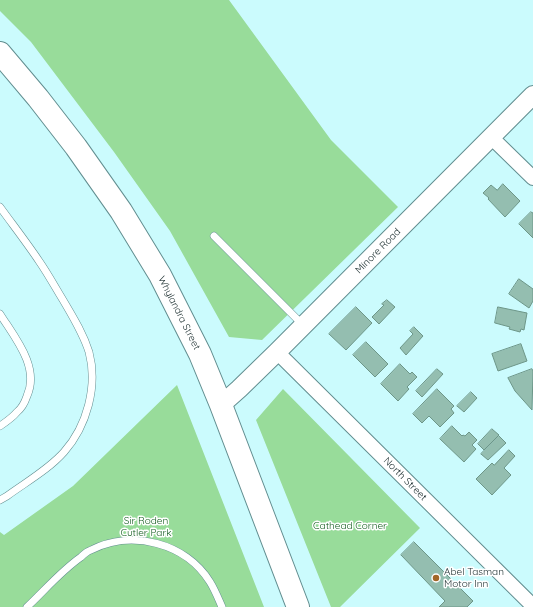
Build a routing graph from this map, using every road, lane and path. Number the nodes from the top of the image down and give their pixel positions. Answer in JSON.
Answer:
{"nodes":[{"id":1,"x":0,"y":53,"type":"edge"},
{"id":2,"x":533,"y":95,"type":"edge"},
{"id":3,"x":491,"y":137,"type":"junction"},
{"id":4,"x":533,"y":178,"type":"edge"},
{"id":5,"x":0,"y":207,"type":"edge"},
{"id":6,"x":214,"y":236,"type":"dead end"},
{"id":7,"x":0,"y":314,"type":"edge"},
{"id":8,"x":303,"y":326,"type":"junction"},
{"id":9,"x":277,"y":352,"type":"junction"},
{"id":10,"x":221,"y":405,"type":"junction"},
{"id":11,"x":0,"y":426,"type":"edge"},
{"id":12,"x":0,"y":500,"type":"edge"},
{"id":13,"x":533,"y":606,"type":"edge"},
{"id":14,"x":27,"y":607,"type":"edge"},
{"id":15,"x":222,"y":607,"type":"edge"},
{"id":16,"x":298,"y":607,"type":"edge"}],
"edges":[{"from":1,"to":10,"type":"highway","name":"Whylandra Street"},
{"from":2,"to":3,"type":"street","name":"Minore Road"},
{"from":3,"to":4,"type":"street"},
{"from":3,"to":8,"type":"street","name":"Minore Road"},
{"from":5,"to":12,"type":"lane"},
{"from":6,"to":8,"type":"lane"},
{"from":7,"to":11,"type":"lane"},
{"from":8,"to":9,"type":"street","name":"Minore Road"},
{"from":9,"to":10,"type":"street","name":"Minore Road"},
{"from":9,"to":13,"type":"street","name":"North Street"},
{"from":10,"to":16,"type":"highway","name":"Whylandra Street"},
{"from":14,"to":15,"type":"lane"}]}
